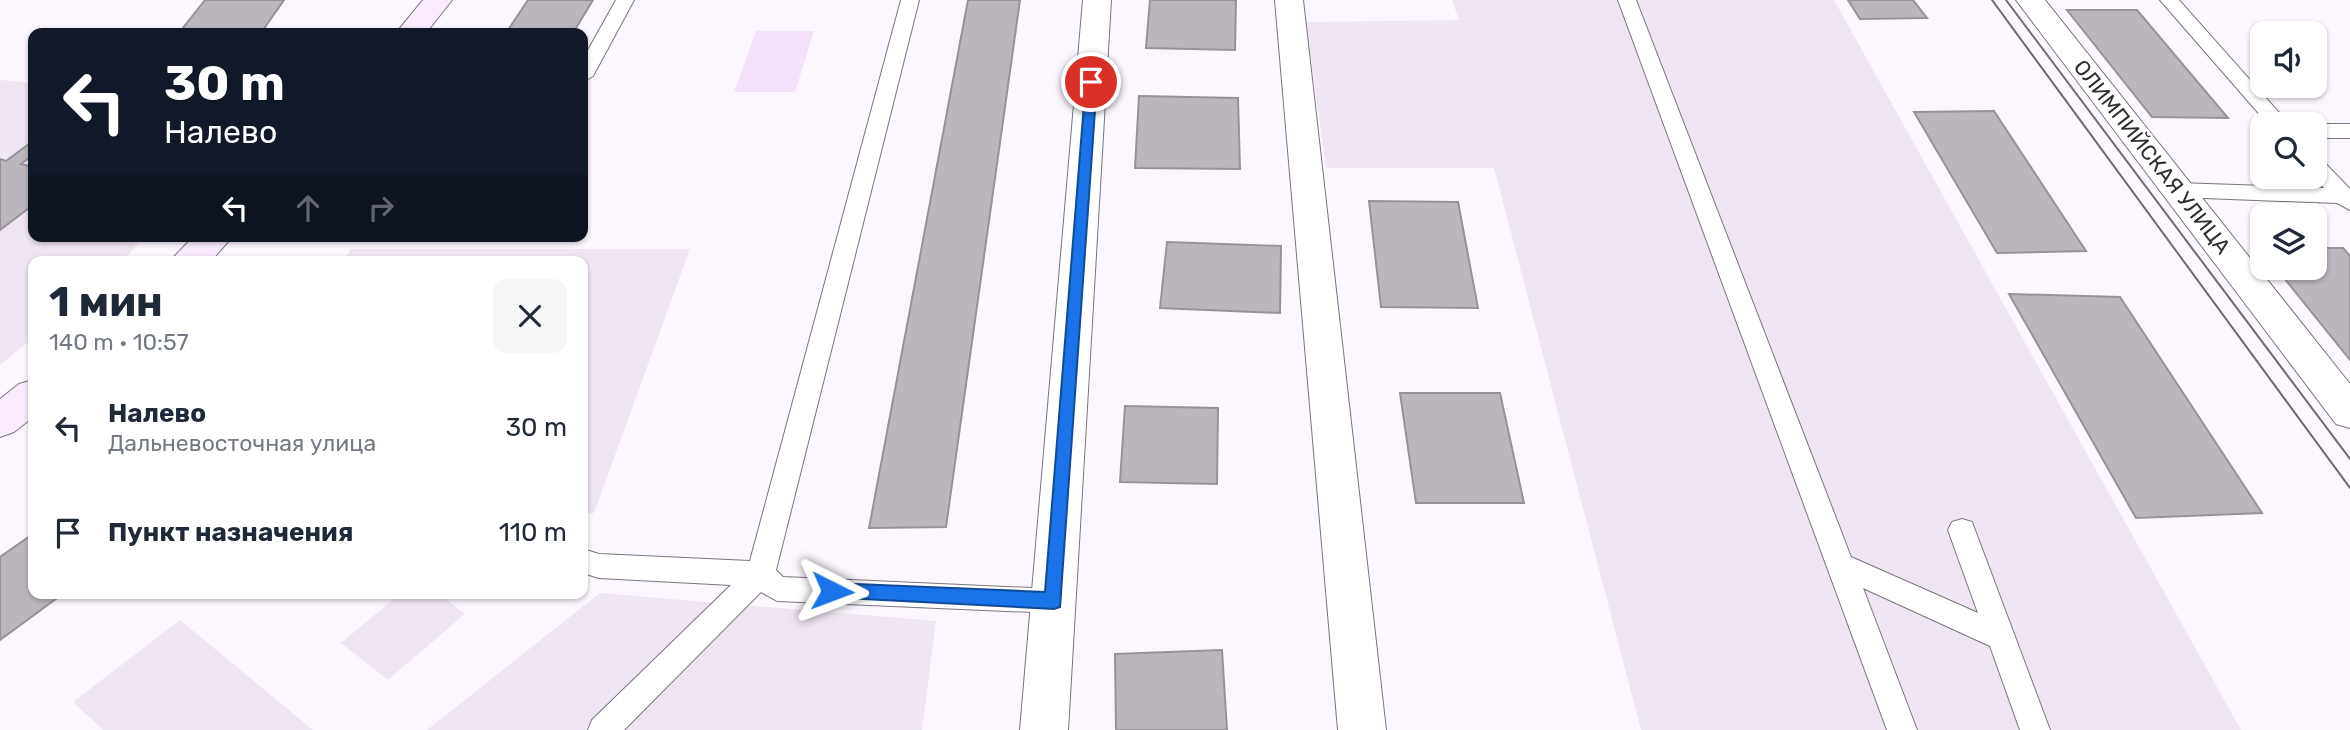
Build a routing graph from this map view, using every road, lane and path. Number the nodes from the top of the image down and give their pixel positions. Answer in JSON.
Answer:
{"nodes":[{"id":1,"x":438,"y":0,"type":"edge"},
{"id":2,"x":625,"y":0,"type":"edge"},
{"id":3,"x":910,"y":0,"type":"edge"},
{"id":4,"x":1097,"y":0,"type":"edge"},
{"id":5,"x":1289,"y":0,"type":"edge"},
{"id":6,"x":1627,"y":0,"type":"edge"},
{"id":7,"x":2030,"y":0,"type":"edge"},
{"id":8,"x":2168,"y":0,"type":"edge"},
{"id":9,"x":415,"y":28,"type":"edge"},
{"id":10,"x":588,"y":67,"type":"edge"},
{"id":11,"x":2268,"y":112,"type":"edge"},
{"id":12,"x":2327,"y":131,"type":"edge"},
{"id":13,"x":2350,"y":131,"type":"edge"},
{"id":14,"x":2327,"y":177,"type":"edge"},
{"id":15,"x":2178,"y":190,"type":"junction"},
{"id":16,"x":2348,"y":198,"type":"edge"},
{"id":17,"x":209,"y":242,"type":"edge"},
{"id":18,"x":194,"y":256,"type":"edge"},
{"id":19,"x":28,"y":399,"type":"edge"},
{"id":20,"x":2350,"y":413,"type":"edge"},
{"id":21,"x":0,"y":421,"type":"edge"},
{"id":22,"x":1962,"y":530,"type":"dead end"},
{"id":23,"x":588,"y":563,"type":"edge"},
{"id":24,"x":1840,"y":565,"type":"junction"},
{"id":25,"x":761,"y":574,"type":"junction"},
{"id":26,"x":1054,"y":601,"type":"junction"},
{"id":27,"x":2001,"y":637,"type":"junction"},
{"id":28,"x":603,"y":730,"type":"edge"},
{"id":29,"x":1044,"y":730,"type":"edge"},
{"id":30,"x":1362,"y":730,"type":"edge"},
{"id":31,"x":1902,"y":730,"type":"edge"},
{"id":32,"x":2035,"y":730,"type":"edge"}],
"edges":[{"from":1,"to":9,"type":"street"},
{"from":2,"to":10,"type":"lane"},
{"from":3,"to":25,"type":"lane"},
{"from":4,"to":26,"type":"street"},
{"from":5,"to":30,"type":"street"},
{"from":6,"to":24,"type":"lane"},
{"from":7,"to":15,"type":"street","name":"ОЛИМПИЙСКАЯ УЛИЦА"},
{"from":8,"to":11,"type":"lane"},
{"from":12,"to":13,"type":"lane"},
{"from":14,"to":16,"type":"lane"},
{"from":15,"to":16,"type":"lane"},
{"from":15,"to":20,"type":"street","name":"ОЛИМПИЙСКАЯ УЛИЦА"},
{"from":17,"to":18,"type":"street"},
{"from":19,"to":21,"type":"street"},
{"from":22,"to":27,"type":"lane"},
{"from":23,"to":25,"type":"lane"},
{"from":24,"to":27,"type":"lane"},
{"from":24,"to":31,"type":"lane"},
{"from":25,"to":26,"type":"lane"},
{"from":25,"to":28,"type":"lane"},
{"from":26,"to":29,"type":"street"},
{"from":27,"to":32,"type":"lane"}]}
